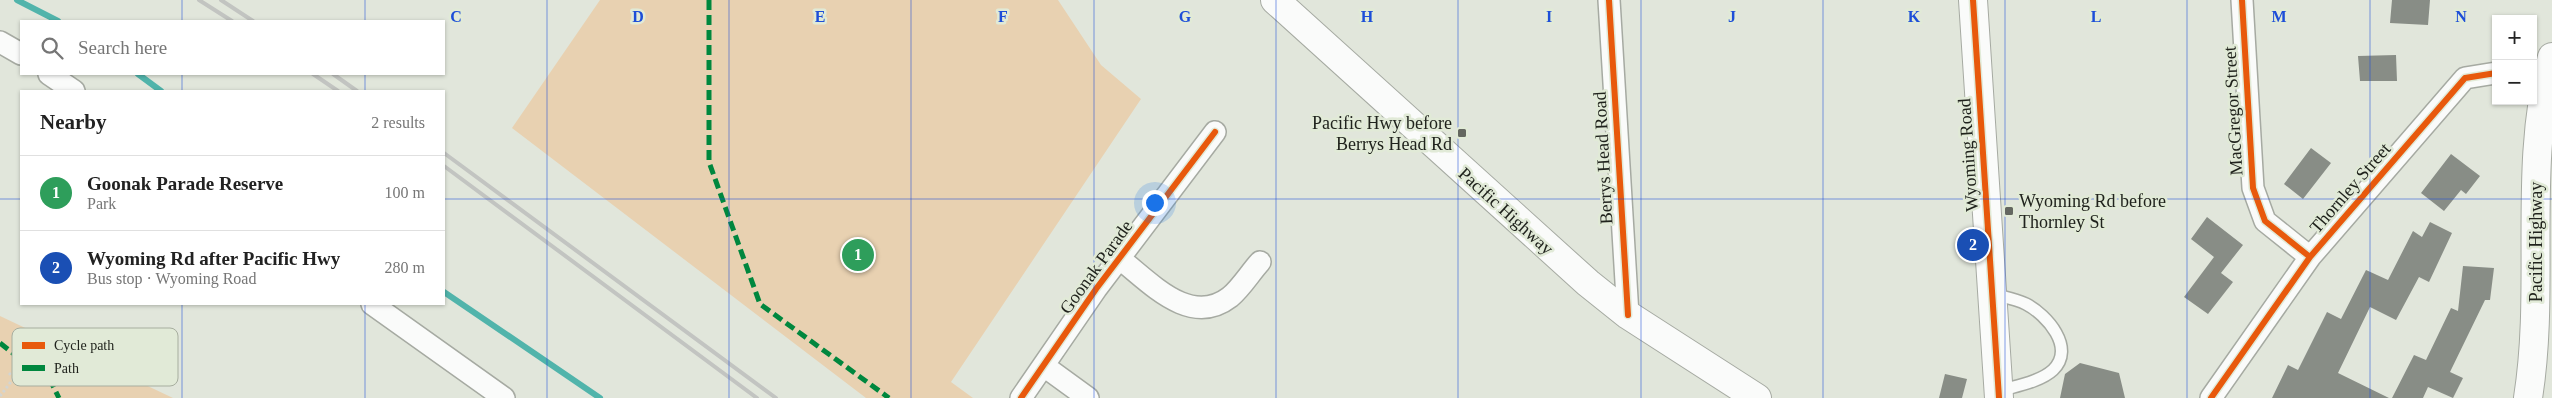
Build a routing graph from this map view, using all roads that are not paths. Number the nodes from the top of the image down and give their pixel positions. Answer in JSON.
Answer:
{"nodes":[{"id":1,"x":1275,"y":0,"type":"edge"},
{"id":2,"x":1609,"y":0,"type":"edge"},
{"id":3,"x":1972,"y":0,"type":"edge"},
{"id":4,"x":2242,"y":0,"type":"edge"},
{"id":5,"x":0,"y":42,"type":"edge"},
{"id":6,"x":20,"y":53,"type":"edge"},
{"id":7,"x":2545,"y":64,"type":"edge"},
{"id":8,"x":2492,"y":74,"type":"edge"},
{"id":9,"x":50,"y":75,"type":"edge"},
{"id":10,"x":73,"y":90,"type":"edge"},
{"id":11,"x":1215,"y":132,"type":"dead end"},
{"id":12,"x":2310,"y":257,"type":"junction"},
{"id":13,"x":1120,"y":259,"type":"junction"},
{"id":14,"x":1260,"y":262,"type":"dead end"},
{"id":15,"x":1993,"y":294,"type":"junction"},
{"id":16,"x":373,"y":305,"type":"edge"},
{"id":17,"x":1628,"y":315,"type":"junction"},
{"id":18,"x":1044,"y":366,"type":"junction"},
{"id":19,"x":1999,"y":394,"type":"edge"},
{"id":20,"x":504,"y":398,"type":"edge"},
{"id":21,"x":1022,"y":398,"type":"edge"},
{"id":22,"x":1088,"y":398,"type":"edge"},
{"id":23,"x":1756,"y":398,"type":"edge"},
{"id":24,"x":2211,"y":398,"type":"edge"},
{"id":25,"x":2528,"y":398,"type":"edge"}],
"edges":[{"from":1,"to":17,"type":"main road","name":"Pacific Highway"},
{"from":2,"to":17,"type":"street","name":"Berrys Head Road"},
{"from":3,"to":15,"type":"main road","name":"Wyoming Road"},
{"from":4,"to":12,"type":"street","name":"MacGregor Street"},
{"from":5,"to":6,"type":"street"},
{"from":7,"to":25,"type":"main road","name":"Pacific Highway"},
{"from":8,"to":12,"type":"street","name":"Thornley Street"},
{"from":9,"to":10,"type":"street"},
{"from":11,"to":13,"type":"street","name":"Goonak Parade"},
{"from":12,"to":24,"type":"street","name":"Thornley Street"},
{"from":13,"to":14,"type":"street","name":"Goonak Parade"},
{"from":13,"to":18,"type":"street","name":"Goonak Parade"},
{"from":15,"to":19,"type":"main road","name":"Wyoming Road"},
{"from":15,"to":19,"type":"lane"},
{"from":16,"to":20,"type":"street"},
{"from":17,"to":23,"type":"main road","name":"Pacific Highway"},
{"from":18,"to":21,"type":"street","name":"Goonak Parade"},
{"from":18,"to":22,"type":"street"}]}
